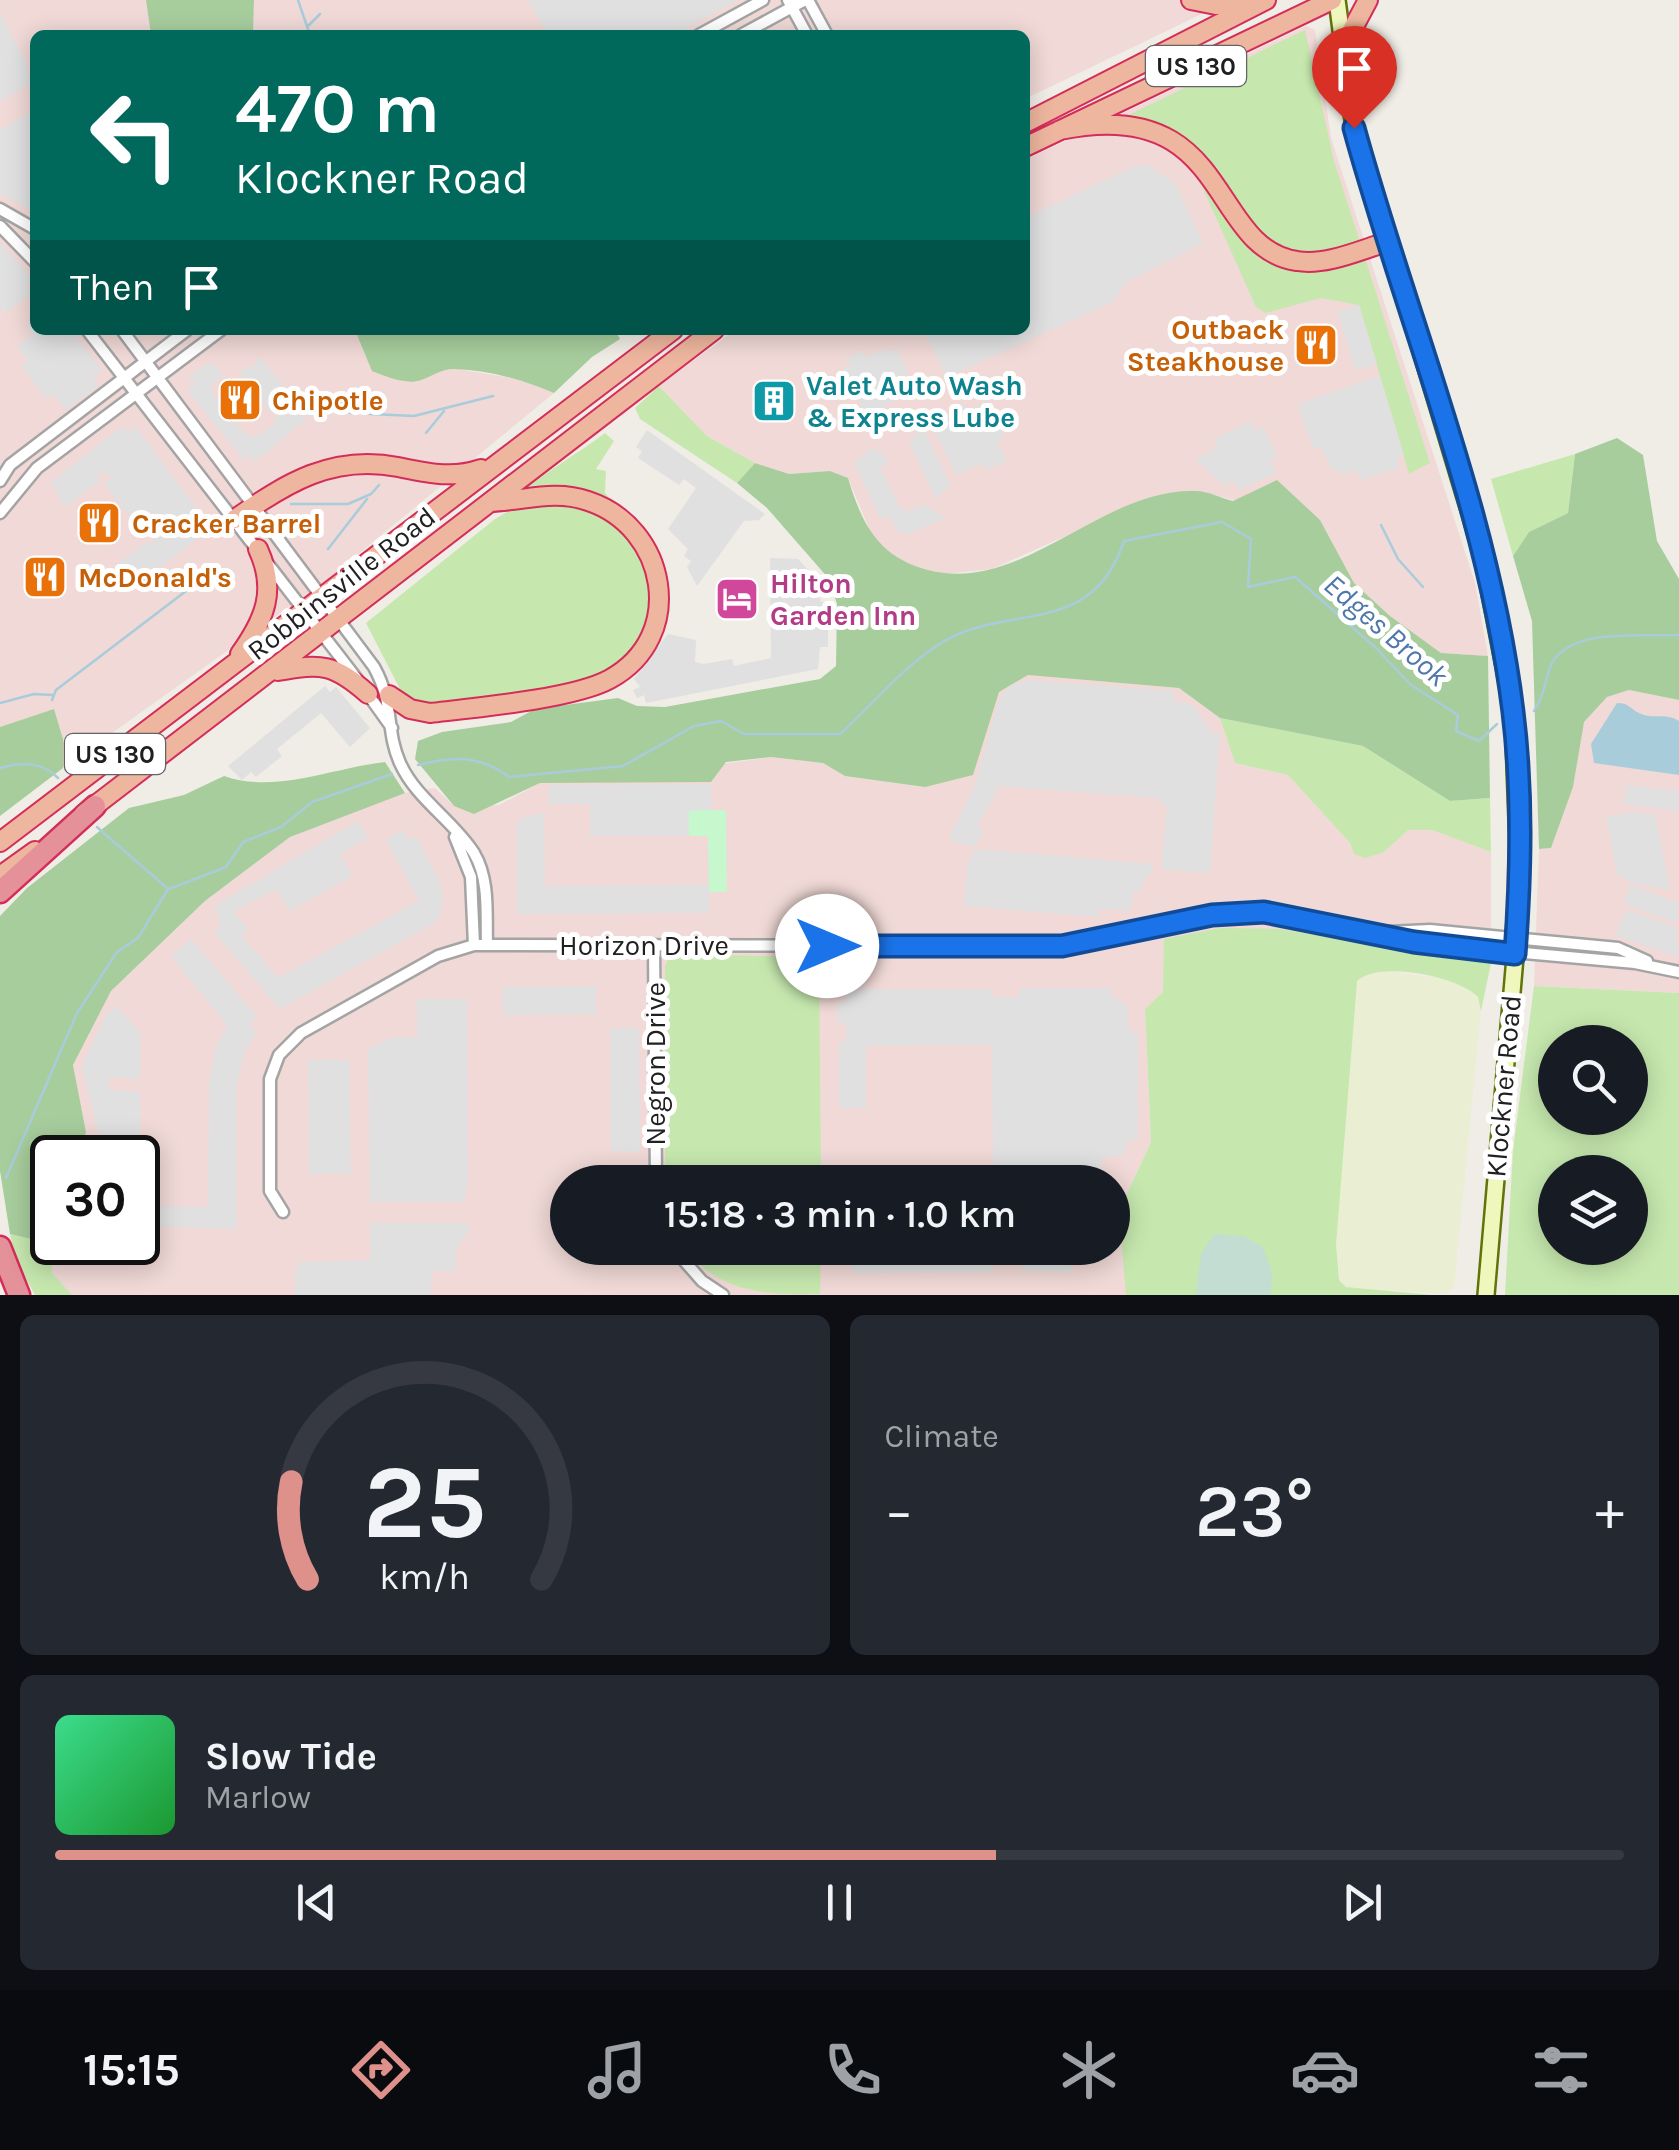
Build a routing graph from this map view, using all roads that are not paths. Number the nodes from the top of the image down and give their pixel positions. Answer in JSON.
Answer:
{"nodes":[{"id":1,"x":763,"y":0,"type":"edge"},
{"id":2,"x":807,"y":0,"type":"edge"},
{"id":3,"x":1191,"y":0,"type":"edge"},
{"id":4,"x":1249,"y":0,"type":"edge"},
{"id":5,"x":1266,"y":0,"type":"edge"},
{"id":6,"x":1334,"y":0,"type":"edge"},
{"id":7,"x":1368,"y":0,"type":"edge"},
{"id":8,"x":790,"y":4,"type":"edge"},
{"id":9,"x":708,"y":30,"type":"edge"},
{"id":10,"x":749,"y":30,"type":"edge"},
{"id":11,"x":804,"y":30,"type":"edge"},
{"id":12,"x":824,"y":30,"type":"edge"},
{"id":13,"x":1343,"y":47,"type":"junction"},
{"id":14,"x":1030,"y":120,"type":"edge"},
{"id":15,"x":1060,"y":130,"type":"junction"},
{"id":16,"x":1030,"y":145,"type":"edge"},
{"id":17,"x":0,"y":210,"type":"edge"},
{"id":18,"x":30,"y":225,"type":"edge"},
{"id":19,"x":0,"y":226,"type":"edge"},
{"id":20,"x":1387,"y":242,"type":"junction"},
{"id":21,"x":30,"y":257,"type":"edge"},
{"id":22,"x":91,"y":335,"type":"edge"},
{"id":23,"x":126,"y":335,"type":"edge"},
{"id":24,"x":181,"y":335,"type":"edge"},
{"id":25,"x":213,"y":335,"type":"edge"},
{"id":26,"x":666,"y":335,"type":"edge"},
{"id":27,"x":707,"y":335,"type":"edge"},
{"id":28,"x":147,"y":361,"type":"junction"},
{"id":29,"x":158,"y":375,"type":"junction"},
{"id":30,"x":125,"y":379,"type":"junction"},
{"id":31,"x":136,"y":392,"type":"junction"},
{"id":32,"x":496,"y":464,"type":"junction"},
{"id":33,"x":0,"y":481,"type":"edge"},
{"id":34,"x":488,"y":502,"type":"junction"},
{"id":35,"x":255,"y":505,"type":"junction"},
{"id":36,"x":0,"y":512,"type":"edge"},
{"id":37,"x":235,"y":519,"type":"junction"},
{"id":38,"x":258,"y":549,"type":"junction"},
{"id":39,"x":324,"y":596,"type":"junction"},
{"id":40,"x":306,"y":610,"type":"junction"},
{"id":41,"x":342,"y":619,"type":"junction"},
{"id":42,"x":322,"y":634,"type":"junction"},
{"id":43,"x":230,"y":667,"type":"junction"},
{"id":44,"x":272,"y":672,"type":"junction"},
{"id":45,"x":368,"y":694,"type":"junction"},
{"id":46,"x":389,"y":695,"type":"junction"},
{"id":47,"x":392,"y":728,"type":"junction"},
{"id":48,"x":95,"y":806,"type":"junction"},
{"id":49,"x":0,"y":842,"type":"edge"},
{"id":50,"x":0,"y":876,"type":"edge"},
{"id":51,"x":0,"y":892,"type":"edge"},
{"id":52,"x":480,"y":944,"type":"junction"},
{"id":53,"x":654,"y":946,"type":"junction"},
{"id":54,"x":1516,"y":947,"type":"junction"},
{"id":55,"x":1679,"y":972,"type":"edge"},
{"id":56,"x":656,"y":1165,"type":"edge"},
{"id":57,"x":282,"y":1212,"type":"dead end"},
{"id":58,"x":0,"y":1247,"type":"edge"},
{"id":59,"x":688,"y":1265,"type":"edge"},
{"id":60,"x":19,"y":1295,"type":"edge"},
{"id":61,"x":723,"y":1295,"type":"edge"},
{"id":62,"x":1486,"y":1295,"type":"edge"}],
"edges":[{"from":1,"to":9,"type":"street"},
{"from":2,"to":8,"type":"street"},
{"from":2,"to":12,"type":"street"},
{"from":3,"to":4,"type":"highway"},
{"from":5,"to":14,"type":"highway","number":"US 130"},
{"from":6,"to":13,"type":"main road","name":"Klockner Road"},
{"from":6,"to":15,"type":"highway","number":"US 130"},
{"from":7,"to":13,"type":"highway"},
{"from":8,"to":10,"type":"street"},
{"from":8,"to":11,"type":"street"},
{"from":13,"to":20,"type":"main road","name":"Klockner Road"},
{"from":15,"to":16,"type":"highway","number":"US 130"},
{"from":15,"to":20,"type":"highway"},
{"from":17,"to":18,"type":"street"},
{"from":19,"to":21,"type":"street"},
{"from":20,"to":54,"type":"main road","name":"Klockner Road"},
{"from":22,"to":30,"type":"street"},
{"from":23,"to":28,"type":"street"},
{"from":24,"to":28,"type":"street"},
{"from":25,"to":29,"type":"street"},
{"from":26,"to":32,"type":"highway","name":"Robbinsville Road","number":"US 130"},
{"from":27,"to":34,"type":"highway","name":"Robbinsville Road","number":"US 130"},
{"from":28,"to":29,"type":"street"},
{"from":28,"to":30,"type":"street"},
{"from":29,"to":31,"type":"street"},
{"from":29,"to":35,"type":"street"},
{"from":30,"to":31,"type":"street"},
{"from":30,"to":33,"type":"street"},
{"from":31,"to":36,"type":"street"},
{"from":31,"to":37,"type":"street"},
{"from":32,"to":35,"type":"highway"},
{"from":32,"to":39,"type":"highway","name":"Robbinsville Road","number":"US 130"},
{"from":34,"to":41,"type":"highway","name":"Robbinsville Road","number":"US 130"},
{"from":34,"to":46,"type":"highway"},
{"from":35,"to":37,"type":"highway"},
{"from":35,"to":39,"type":"street"},
{"from":37,"to":38,"type":"street"},
{"from":38,"to":40,"type":"street"},
{"from":38,"to":43,"type":"highway"},
{"from":39,"to":40,"type":"highway","name":"Robbinsville Road","number":"US 130"},
{"from":39,"to":41,"type":"street"},
{"from":40,"to":42,"type":"street"},
{"from":40,"to":43,"type":"highway","name":"Robbinsville Road","number":"US 130"},
{"from":41,"to":42,"type":"highway","name":"Robbinsville Road","number":"US 130"},
{"from":41,"to":46,"type":"street"},
{"from":42,"to":44,"type":"highway","name":"Robbinsville Road","number":"US 130"},
{"from":42,"to":45,"type":"street"},
{"from":43,"to":49,"type":"highway","name":"Robbinsville Road","number":"US 130"},
{"from":44,"to":45,"type":"highway"},
{"from":44,"to":48,"type":"highway","name":"Robbinsville Road","number":"US 130"},
{"from":45,"to":47,"type":"street"},
{"from":46,"to":47,"type":"street"},
{"from":47,"to":52,"type":"street"},
{"from":48,"to":50,"type":"highway","name":"Robbinsville Road","number":"US 130"},
{"from":48,"to":51,"type":"highway"},
{"from":52,"to":53,"type":"street","name":"Horizon Drive"},
{"from":52,"to":57,"type":"street","name":"Horizon Drive"},
{"from":53,"to":54,"type":"street","name":"Horizon Drive"},
{"from":53,"to":56,"type":"street","name":"Negron Drive"},
{"from":54,"to":55,"type":"street","name":"Horizon Drive"},
{"from":54,"to":62,"type":"main road","name":"Klockner Road"},
{"from":58,"to":60,"type":"highway"},
{"from":59,"to":61,"type":"street"}]}
